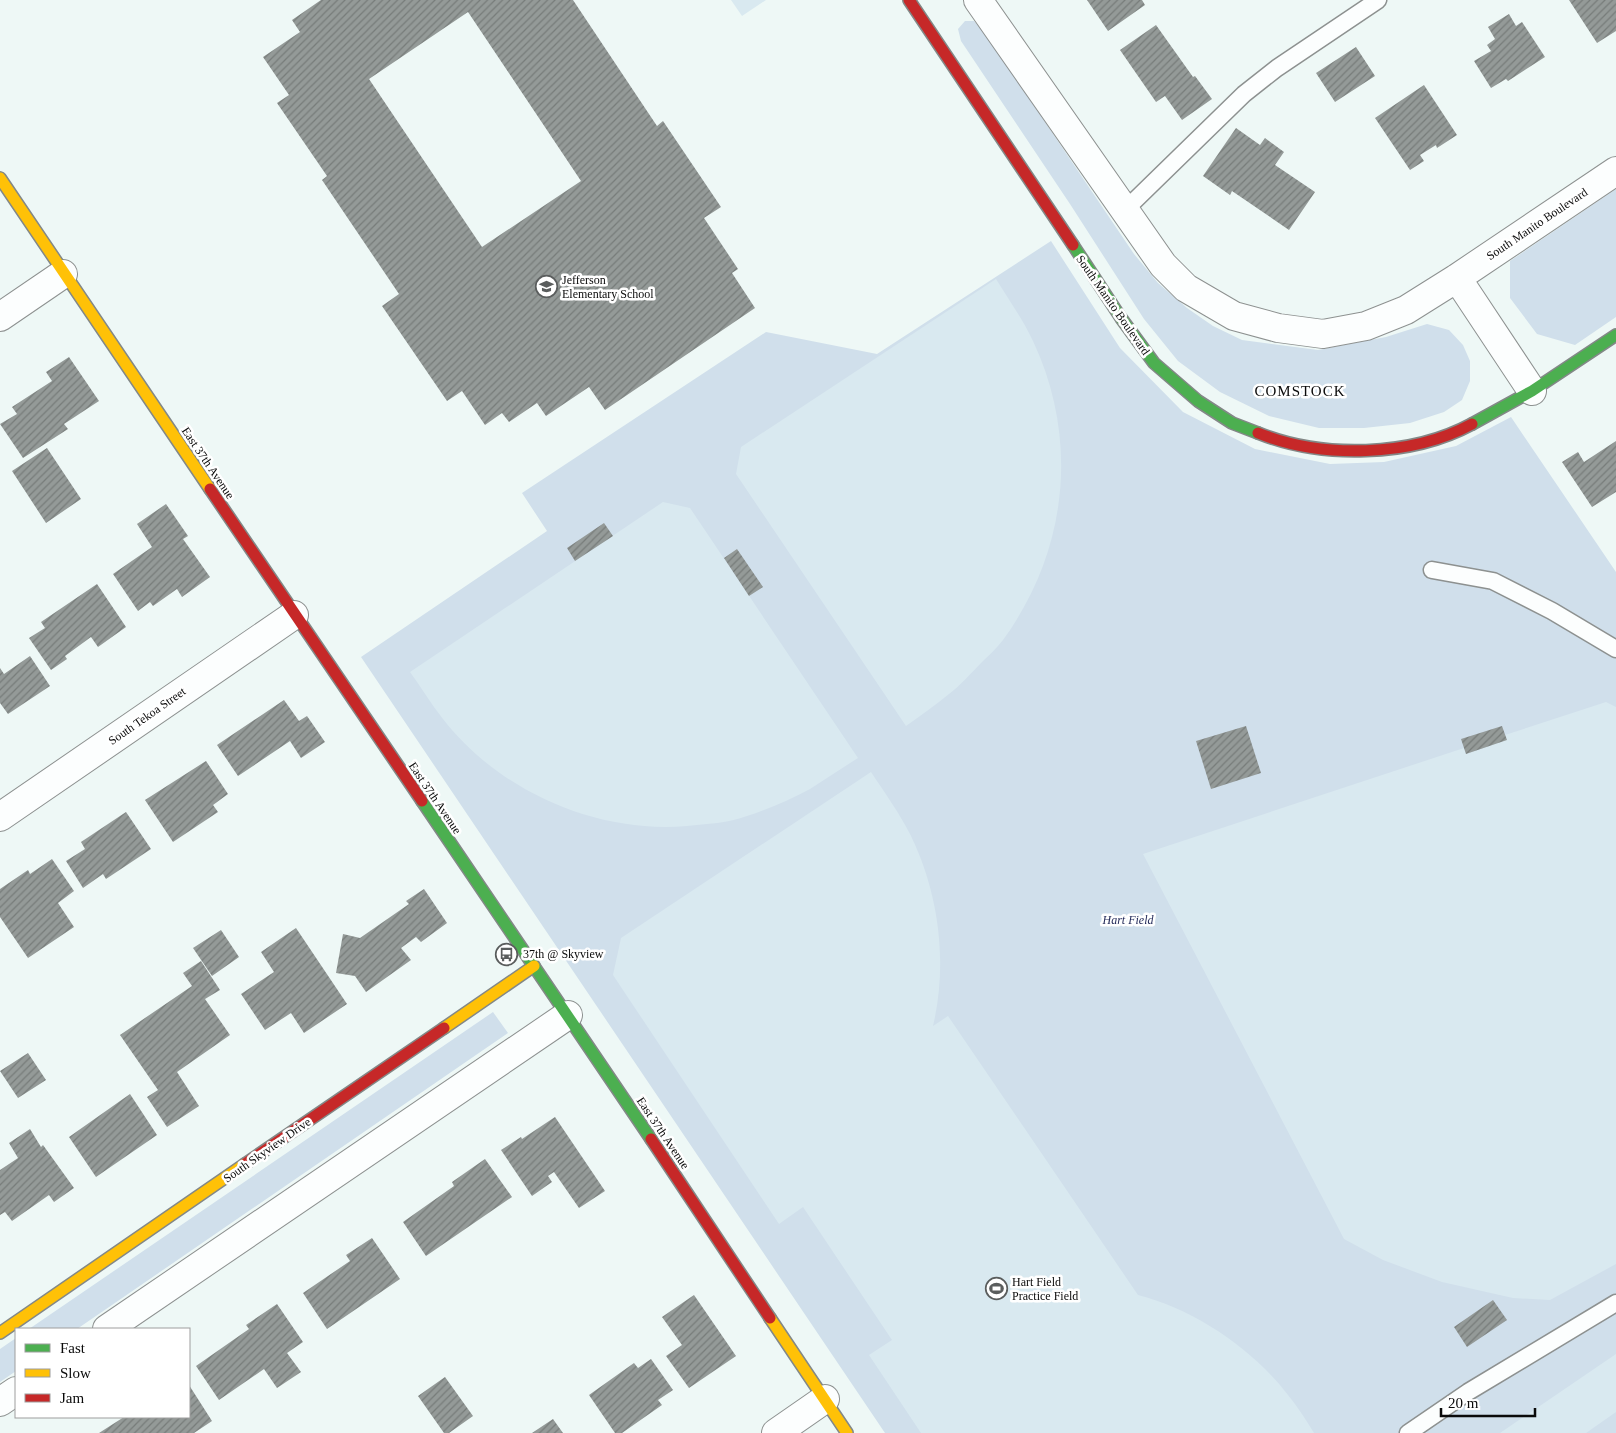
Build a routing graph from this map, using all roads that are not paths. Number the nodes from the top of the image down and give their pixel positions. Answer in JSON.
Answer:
{"nodes":[{"id":1,"x":978,"y":0,"type":"edge"},
{"id":2,"x":1378,"y":0,"type":"edge"},
{"id":3,"x":912,"y":1,"type":"edge"},
{"id":4,"x":1616,"y":171,"type":"edge"},
{"id":5,"x":0,"y":178,"type":"edge"},
{"id":6,"x":1125,"y":210,"type":"junction"},
{"id":7,"x":63,"y":274,"type":"junction"},
{"id":8,"x":1457,"y":278,"type":"junction"},
{"id":9,"x":0,"y":317,"type":"edge"},
{"id":10,"x":1616,"y":335,"type":"edge"},
{"id":11,"x":1532,"y":392,"type":"junction"},
{"id":12,"x":1432,"y":570,"type":"dead end"},
{"id":13,"x":294,"y":615,"type":"junction"},
{"id":14,"x":1616,"y":649,"type":"edge"},
{"id":15,"x":0,"y":818,"type":"edge"},
{"id":16,"x":534,"y":966,"type":"junction"},
{"id":17,"x":568,"y":1016,"type":"junction"},
{"id":18,"x":1616,"y":1303,"type":"edge"},
{"id":19,"x":108,"y":1328,"type":"edge"},
{"id":20,"x":0,"y":1333,"type":"edge"},
{"id":21,"x":15,"y":1392,"type":"edge"},
{"id":22,"x":825,"y":1400,"type":"junction"},
{"id":23,"x":0,"y":1402,"type":"edge"},
{"id":24,"x":776,"y":1433,"type":"edge"},
{"id":25,"x":847,"y":1433,"type":"edge"},
{"id":26,"x":1408,"y":1433,"type":"edge"}],
"edges":[{"from":1,"to":6,"type":"street","name":"South Manito Boulevard"},
{"from":2,"to":6,"type":"lane"},
{"from":3,"to":11,"type":"street","name":"South Manito Boulevard"},
{"from":4,"to":8,"type":"street","name":"South Manito Boulevard"},
{"from":5,"to":7,"type":"street","name":"East 37th Avenue"},
{"from":6,"to":8,"type":"street","name":"South Manito Boulevard"},
{"from":7,"to":9,"type":"street"},
{"from":7,"to":13,"type":"street","name":"East 37th Avenue"},
{"from":8,"to":11,"type":"street"},
{"from":10,"to":11,"type":"street","name":"South Manito Boulevard"},
{"from":12,"to":14,"type":"lane"},
{"from":13,"to":15,"type":"street","name":"South Tekoa Street"},
{"from":13,"to":16,"type":"street","name":"East 37th Avenue"},
{"from":16,"to":17,"type":"street","name":"East 37th Avenue"},
{"from":16,"to":20,"type":"street","name":"South Skyview Drive"},
{"from":17,"to":19,"type":"street"},
{"from":17,"to":22,"type":"street","name":"East 37th Avenue"},
{"from":18,"to":26,"type":"lane"},
{"from":21,"to":23,"type":"street"},
{"from":22,"to":24,"type":"street"},
{"from":22,"to":25,"type":"street","name":"East 37th Avenue"}]}
